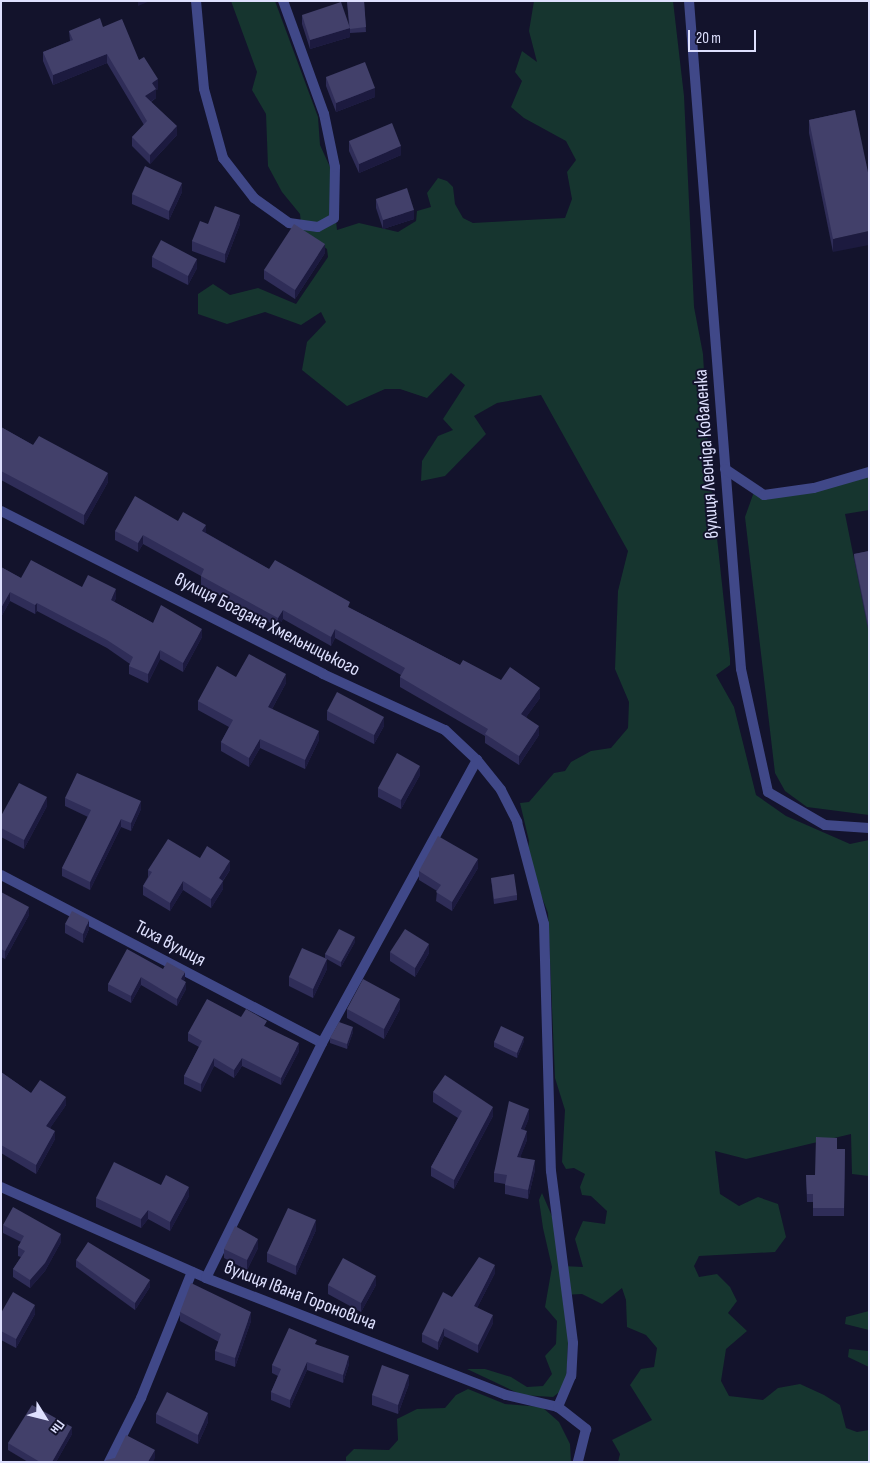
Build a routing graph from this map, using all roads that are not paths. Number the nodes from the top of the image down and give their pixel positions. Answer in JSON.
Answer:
{"nodes":[{"id":1,"x":196,"y":1,"type":"edge"},
{"id":2,"x":283,"y":1,"type":"edge"},
{"id":3,"x":689,"y":1,"type":"edge"},
{"id":4,"x":725,"y":469,"type":"junction"},
{"id":5,"x":869,"y":472,"type":"edge"},
{"id":6,"x":1,"y":510,"type":"edge"},
{"id":7,"x":477,"y":760,"type":"junction"},
{"id":8,"x":869,"y":828,"type":"edge"},
{"id":9,"x":1,"y":876,"type":"edge"},
{"id":10,"x":322,"y":1043,"type":"junction"},
{"id":11,"x":1,"y":1187,"type":"edge"},
{"id":12,"x":192,"y":1272,"type":"junction"},
{"id":13,"x":206,"y":1278,"type":"junction"},
{"id":14,"x":558,"y":1407,"type":"junction"},
{"id":15,"x":110,"y":1462,"type":"edge"},
{"id":16,"x":578,"y":1462,"type":"edge"}],
"edges":[{"from":1,"to":2,"type":"street"},
{"from":3,"to":4,"type":"street","name":"вулиця Леоніда Коваленка"},
{"from":4,"to":5,"type":"street"},
{"from":4,"to":8,"type":"street","name":"вулиця Леоніда Коваленка"},
{"from":6,"to":7,"type":"street","name":"вулиця Богдана Хмельницького"},
{"from":7,"to":10,"type":"street"},
{"from":7,"to":14,"type":"street","name":"вулиця Богдана Хмельницького"},
{"from":9,"to":10,"type":"street","name":"Тиха вулиця"},
{"from":10,"to":13,"type":"street"},
{"from":11,"to":12,"type":"street","name":"вулиця Івана Гороновича"},
{"from":12,"to":13,"type":"street","name":"вулиця Івана Гороновича"},
{"from":12,"to":15,"type":"street"},
{"from":13,"to":14,"type":"street","name":"вулиця Івана Гороновича"},
{"from":14,"to":16,"type":"street","name":"вулиця Івана Гороновича"}]}
